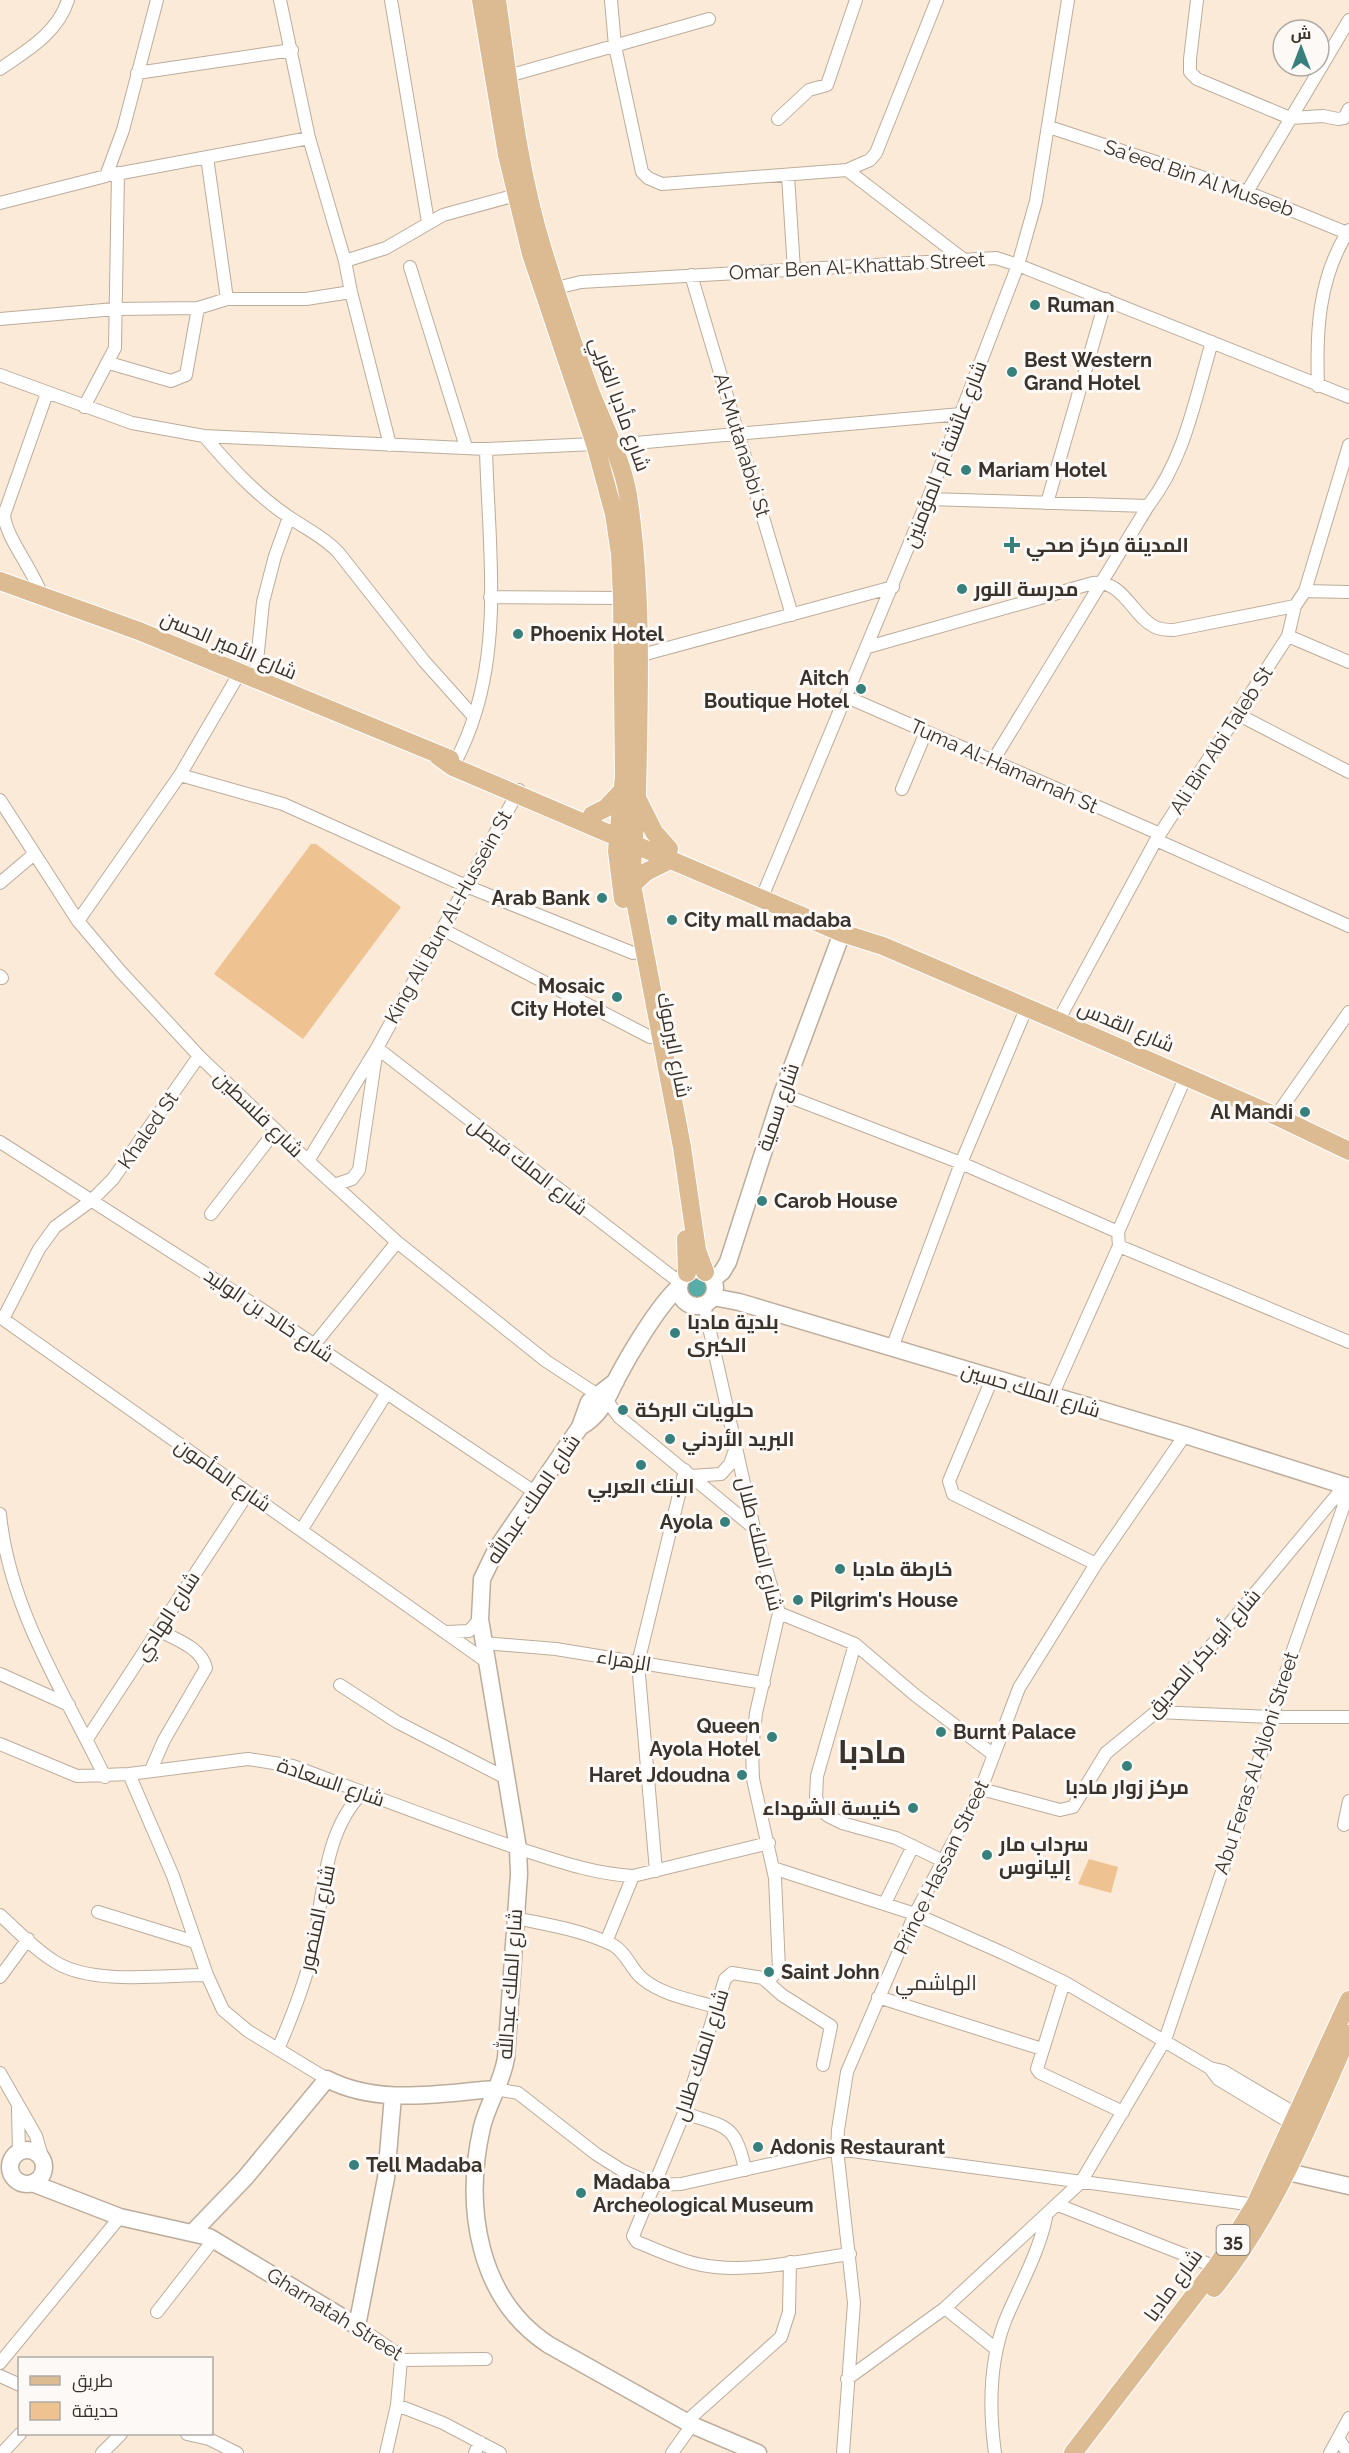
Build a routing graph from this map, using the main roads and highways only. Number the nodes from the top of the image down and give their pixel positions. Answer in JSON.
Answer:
{"nodes":[{"id":1,"x":489,"y":3,"type":"edge"},
{"id":2,"x":604,"y":445,"type":"junction"},
{"id":3,"x":0,"y":581,"type":"edge"},
{"id":4,"x":630,"y":794,"type":"junction"},
{"id":5,"x":587,"y":818,"type":"junction"},
{"id":6,"x":626,"y":835,"type":"junction"},
{"id":7,"x":670,"y":854,"type":"junction"},
{"id":8,"x":618,"y":863,"type":"junction"},
{"id":9,"x":632,"y":885,"type":"junction"},
{"id":10,"x":744,"y":886,"type":"junction"},
{"id":11,"x":844,"y":929,"type":"junction"},
{"id":12,"x":1349,"y":1151,"type":"edge"},
{"id":13,"x":709,"y":1275,"type":"junction"},
{"id":14,"x":682,"y":1281,"type":"junction"},
{"id":15,"x":709,"y":1301,"type":"junction"},
{"id":16,"x":1348,"y":1484,"type":"edge"},
{"id":17,"x":1349,"y":2000,"type":"edge"},
{"id":18,"x":1349,"y":2034,"type":"edge"},
{"id":19,"x":495,"y":2089,"type":"junction"},
{"id":20,"x":393,"y":2096,"type":"junction"},
{"id":21,"x":1302,"y":2123,"type":"junction"},
{"id":22,"x":0,"y":2151,"type":"edge"},
{"id":23,"x":18,"y":2152,"type":"junction"},
{"id":24,"x":43,"y":2163,"type":"junction"},
{"id":25,"x":1288,"y":2172,"type":"junction"},
{"id":26,"x":7,"y":2177,"type":"edge"},
{"id":27,"x":32,"y":2183,"type":"junction"},
{"id":28,"x":1349,"y":2186,"type":"edge"},
{"id":29,"x":65,"y":2194,"type":"junction"},
{"id":30,"x":194,"y":2231,"type":"junction"},
{"id":31,"x":758,"y":2453,"type":"edge"},
{"id":32,"x":1073,"y":2453,"type":"edge"},
{"id":33,"x":1086,"y":2453,"type":"edge"}],
"edges":[{"from":1,"to":2,"type":"main road","name":"شارع مأدبا الغربي"},
{"from":1,"to":2,"type":"main road","name":"شارع مأدبا الغربي"},
{"from":2,"to":4,"type":"main road","name":"شارع مأدبا الغربي"},
{"from":2,"to":4,"type":"main road","name":"شارع مأدبا الغربي"},
{"from":3,"to":5,"type":"main road","name":"شارع الأمير الحسن"},
{"from":4,"to":5,"type":"main road"},
{"from":4,"to":6,"type":"main road","name":"شارع مأدبا الغربي"},
{"from":4,"to":7,"type":"main road"},
{"from":5,"to":6,"type":"main road","name":"شارع الأمير الحسن"},
{"from":5,"to":8,"type":"main road"},
{"from":6,"to":7,"type":"main road","name":"شارع القدس"},
{"from":6,"to":8,"type":"main road","name":"شارع اليرموك"},
{"from":6,"to":9,"type":"main road","name":"شارع اليرموك"},
{"from":7,"to":9,"type":"main road"},
{"from":7,"to":10,"type":"main road","name":"شارع القدس"},
{"from":8,"to":14,"type":"main road","name":"شارع اليرموك"},
{"from":9,"to":13,"type":"main road","name":"شارع اليرموك"},
{"from":10,"to":11,"type":"main road","name":"شارع القدس"},
{"from":10,"to":11,"type":"main road","name":"شارع القدس"},
{"from":11,"to":12,"type":"main road","name":"شارع القدس"},
{"from":11,"to":13,"type":"main road","name":"شارع سمية"},
{"from":13,"to":14,"type":"main road"},
{"from":13,"to":15,"type":"main road"},
{"from":14,"to":15,"type":"main road"},
{"from":14,"to":19,"type":"main road","name":"شارع الملك عبدالله"},
{"from":15,"to":16,"type":"main road","name":"شارع الملك حسين"},
{"from":17,"to":21,"type":"main road","name":"شارع مادبا","number":"35"},
{"from":18,"to":21,"type":"main road","name":"شارع مادبا","number":"35"},
{"from":19,"to":20,"type":"main road"},
{"from":19,"to":31,"type":"main road","name":"شارع الملك عبدالله"},
{"from":20,"to":30,"type":"main road"},
{"from":20,"to":30,"type":"main road","name":"Gharnatah Street"},
{"from":21,"to":25,"type":"main road","name":"شارع مادبا","number":"35"},
{"from":21,"to":32,"type":"main road","name":"شارع مادبا","number":"35"},
{"from":22,"to":23,"type":"main road"},
{"from":23,"to":24,"type":"main road"},
{"from":23,"to":26,"type":"main road"},
{"from":24,"to":27,"type":"main road"},
{"from":24,"to":29,"type":"main road"},
{"from":25,"to":28,"type":"main road"},
{"from":25,"to":33,"type":"main road","name":"شارع مادبا","number":"35"},
{"from":26,"to":27,"type":"main road"},
{"from":27,"to":29,"type":"main road","name":"Gharnatah Street"},
{"from":29,"to":30,"type":"main road","name":"Gharnatah Street"}]}
